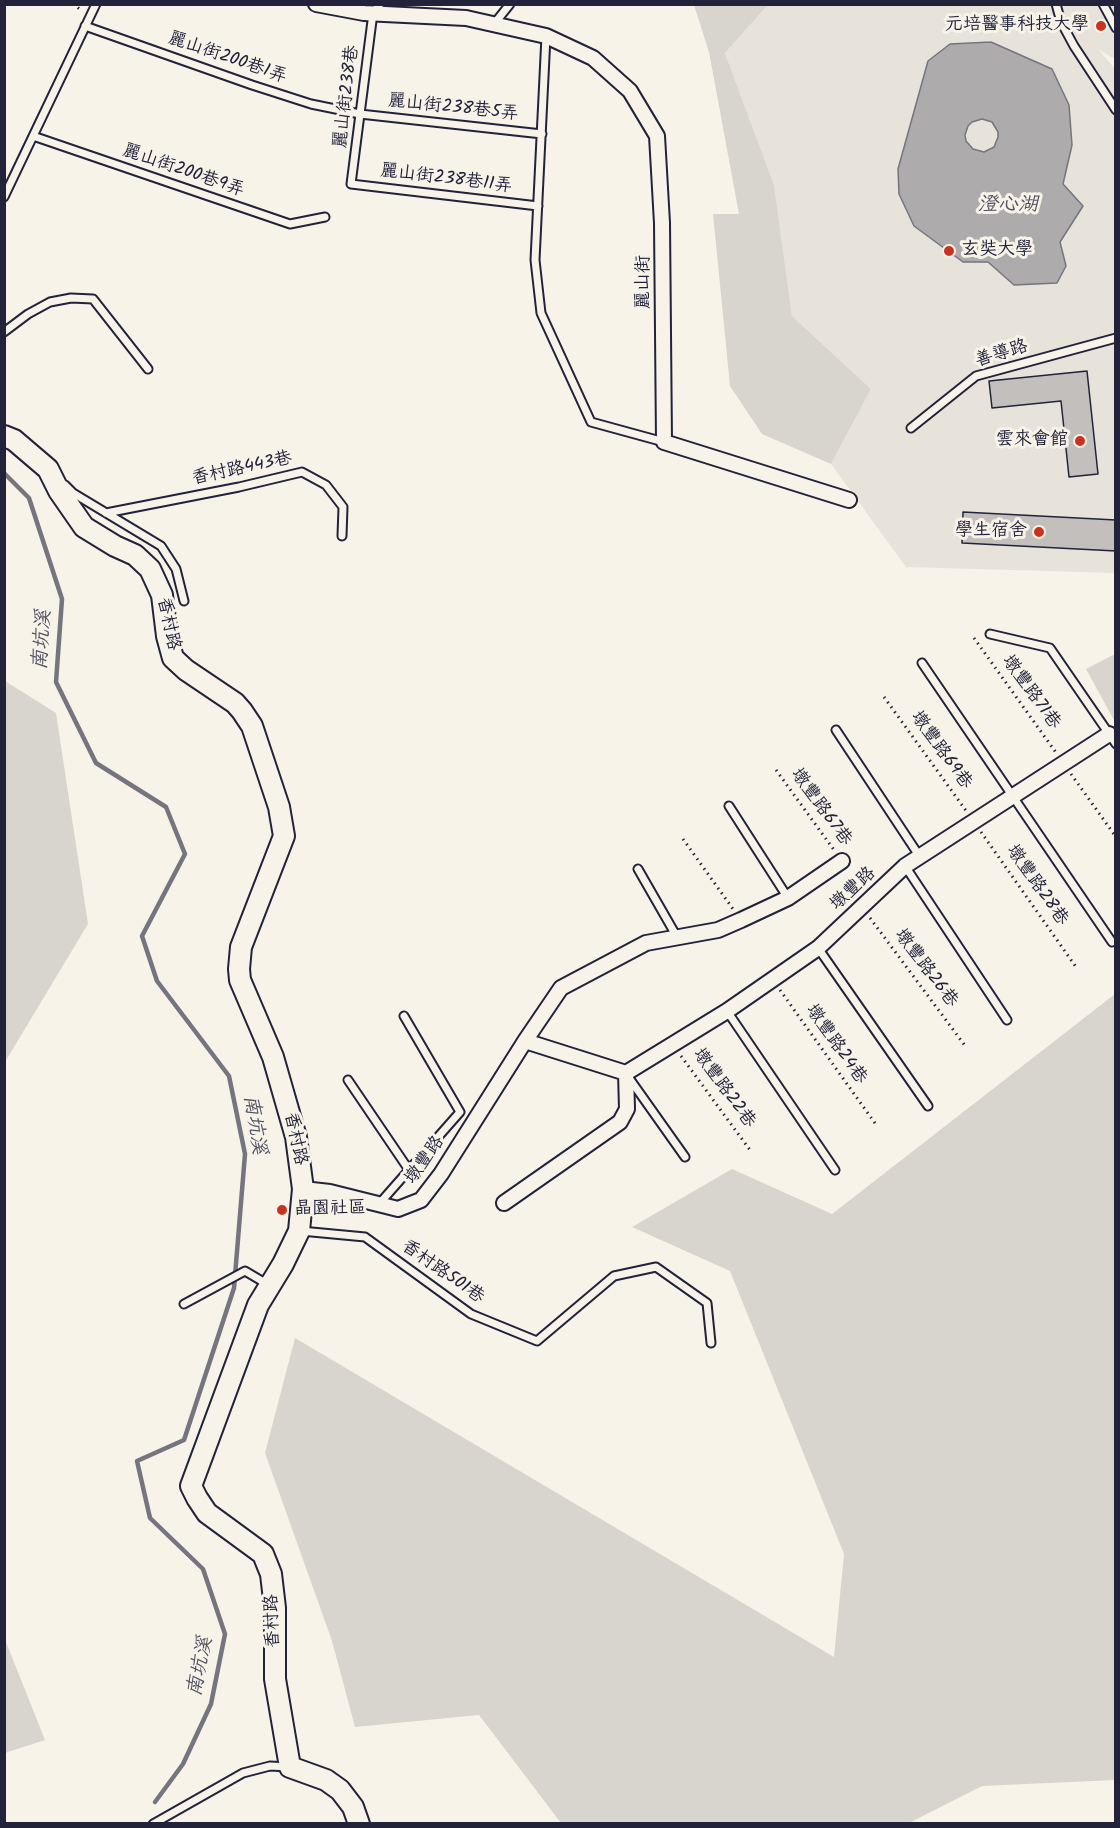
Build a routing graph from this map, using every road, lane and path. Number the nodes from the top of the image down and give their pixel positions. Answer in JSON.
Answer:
{"nodes":[{"id":1,"x":96,"y":4,"type":"edge"},
{"id":2,"x":316,"y":4,"type":"edge"},
{"id":3,"x":510,"y":4,"type":"edge"},
{"id":4,"x":1056,"y":4,"type":"edge"},
{"id":5,"x":1103,"y":4,"type":"edge"},
{"id":6,"x":377,"y":9,"type":"edge"},
{"id":7,"x":494,"y":24,"type":"junction"},
{"id":8,"x":85,"y":26,"type":"junction"},
{"id":9,"x":1116,"y":28,"type":"edge"},
{"id":10,"x":546,"y":36,"type":"junction"},
{"id":11,"x":1116,"y":110,"type":"edge"},
{"id":12,"x":360,"y":114,"type":"junction"},
{"id":13,"x":542,"y":134,"type":"junction"},
{"id":14,"x":33,"y":136,"type":"junction"},
{"id":15,"x":351,"y":184,"type":"joint"},
{"id":16,"x":4,"y":196,"type":"edge"},
{"id":17,"x":538,"y":206,"type":"junction"},
{"id":18,"x":325,"y":217,"type":"dead end"},
{"id":19,"x":4,"y":332,"type":"edge"},
{"id":20,"x":1116,"y":338,"type":"edge"},
{"id":21,"x":148,"y":369,"type":"dead end"},
{"id":22,"x":911,"y":428,"type":"dead end"},
{"id":23,"x":4,"y":436,"type":"edge"},
{"id":24,"x":664,"y":442,"type":"junction"},
{"id":25,"x":48,"y":469,"type":"junction"},
{"id":26,"x":849,"y":500,"type":"dead end"},
{"id":27,"x":106,"y":513,"type":"junction"},
{"id":28,"x":342,"y":536,"type":"dead end"},
{"id":29,"x":184,"y":601,"type":"dead end"},
{"id":30,"x":990,"y":634,"type":"dead end"},
{"id":31,"x":974,"y":638,"type":"dead end"},
{"id":32,"x":922,"y":663,"type":"dead end"},
{"id":33,"x":884,"y":696,"type":"dead end"},
{"id":34,"x":836,"y":730,"type":"dead end"},
{"id":35,"x":1112,"y":739,"type":"edge"},
{"id":36,"x":1063,"y":763,"type":"junction"},
{"id":37,"x":776,"y":770,"type":"dead end"},
{"id":38,"x":1012,"y":796,"type":"junction"},
{"id":39,"x":729,"y":806,"type":"dead end"},
{"id":40,"x":974,"y":821,"type":"junction"},
{"id":41,"x":1116,"y":837,"type":"edge"},
{"id":42,"x":683,"y":839,"type":"dead end"},
{"id":43,"x":920,"y":857,"type":"junction"},
{"id":44,"x":842,"y":861,"type":"joint"},
{"id":45,"x":905,"y":866,"type":"junction"},
{"id":46,"x":638,"y":868,"type":"dead end"},
{"id":47,"x":788,"y":898,"type":"junction"},
{"id":48,"x":862,"y":907,"type":"junction"},
{"id":49,"x":741,"y":920,"type":"junction"},
{"id":50,"x":677,"y":937,"type":"junction"},
{"id":51,"x":1112,"y":942,"type":"dead end"},
{"id":52,"x":818,"y":948,"type":"junction"},
{"id":53,"x":1076,"y":967,"type":"dead end"},
{"id":54,"x":771,"y":979,"type":"junction"},
{"id":55,"x":727,"y":1011,"type":"junction"},
{"id":56,"x":404,"y":1016,"type":"dead end"},
{"id":57,"x":1007,"y":1020,"type":"dead end"},
{"id":58,"x":525,"y":1041,"type":"junction"},
{"id":59,"x":673,"y":1044,"type":"junction"},
{"id":60,"x":966,"y":1047,"type":"dead end"},
{"id":61,"x":626,"y":1074,"type":"junction"},
{"id":62,"x":348,"y":1080,"type":"dead end"},
{"id":63,"x":928,"y":1106,"type":"dead end"},
{"id":64,"x":877,"y":1126,"type":"dead end"},
{"id":65,"x":750,"y":1150,"type":"dead end"},
{"id":66,"x":685,"y":1157,"type":"dead end"},
{"id":67,"x":409,"y":1170,"type":"junction"},
{"id":68,"x":834,"y":1170,"type":"dead end"},
{"id":69,"x":303,"y":1189,"type":"junction"},
{"id":70,"x":504,"y":1203,"type":"dead end"},
{"id":71,"x":379,"y":1204,"type":"junction"},
{"id":72,"x":299,"y":1231,"type":"junction"},
{"id":73,"x":270,"y":1286,"type":"junction"},
{"id":74,"x":184,"y":1304,"type":"dead end"},
{"id":75,"x":711,"y":1343,"type":"dead end"},
{"id":76,"x":290,"y":1767,"type":"junction"},
{"id":77,"x":153,"y":1824,"type":"edge"},
{"id":78,"x":359,"y":1824,"type":"edge"}],
"edges":[{"from":1,"to":8,"type":"lane"},
{"from":2,"to":6,"type":"street","name":"麗山街"},
{"from":3,"to":7,"type":"lane"},
{"from":4,"to":11,"type":"lane"},
{"from":5,"to":9,"type":"lane"},
{"from":6,"to":7,"type":"street","name":"麗山街"},
{"from":6,"to":12,"type":"lane","name":"麗山街238巷"},
{"from":7,"to":10,"type":"street","name":"麗山街"},
{"from":8,"to":12,"type":"lane","name":"麗山街200巷1弄"},
{"from":8,"to":14,"type":"lane"},
{"from":10,"to":13,"type":"lane"},
{"from":10,"to":24,"type":"street","name":"麗山街"},
{"from":12,"to":13,"type":"lane","name":"麗山街238巷5弄"},
{"from":12,"to":15,"type":"lane","name":"麗山街238巷"},
{"from":13,"to":17,"type":"lane"},
{"from":14,"to":16,"type":"lane"},
{"from":14,"to":18,"type":"lane","name":"麗山街200巷9弄"},
{"from":15,"to":17,"type":"lane","name":"麗山街238巷11弄"},
{"from":17,"to":24,"type":"lane"},
{"from":19,"to":21,"type":"lane"},
{"from":20,"to":22,"type":"lane","name":"善導路"},
{"from":23,"to":25,"type":"street","name":"香村路"},
{"from":24,"to":26,"type":"street"},
{"from":25,"to":27,"type":"lane","name":"香村路"},
{"from":25,"to":69,"type":"street","name":"香村路"},
{"from":27,"to":28,"type":"lane","name":"香村路443巷"},
{"from":27,"to":29,"type":"lane","name":"香村路"},
{"from":30,"to":35,"type":"lane"},
{"from":31,"to":36,"type":"path","name":"墩豐路71巷"},
{"from":32,"to":38,"type":"lane"},
{"from":33,"to":40,"type":"path","name":"墩豐路69巷"},
{"from":34,"to":43,"type":"lane"},
{"from":35,"to":36,"type":"street","name":"墩豐路"},
{"from":36,"to":38,"type":"street","name":"墩豐路"},
{"from":36,"to":41,"type":"path","name":"墩豐路71巷"},
{"from":37,"to":44,"type":"path","name":"墩豐路67巷"},
{"from":38,"to":40,"type":"street","name":"墩豐路"},
{"from":38,"to":51,"type":"lane"},
{"from":39,"to":47,"type":"lane"},
{"from":40,"to":43,"type":"street","name":"墩豐路"},
{"from":40,"to":53,"type":"path","name":"墩豐路28巷"},
{"from":42,"to":49,"type":"path"},
{"from":43,"to":45,"type":"street","name":"墩豐路"},
{"from":44,"to":47,"type":"street","name":"墩豐路"},
{"from":45,"to":48,"type":"street","name":"墩豐路"},
{"from":45,"to":57,"type":"lane"},
{"from":46,"to":50,"type":"lane"},
{"from":47,"to":49,"type":"street","name":"墩豐路"},
{"from":48,"to":52,"type":"street","name":"墩豐路"},
{"from":48,"to":60,"type":"path","name":"墩豐路26巷"},
{"from":49,"to":50,"type":"street","name":"墩豐路"},
{"from":50,"to":58,"type":"street","name":"墩豐路"},
{"from":52,"to":54,"type":"street","name":"墩豐路"},
{"from":52,"to":63,"type":"lane"},
{"from":54,"to":55,"type":"street","name":"墩豐路"},
{"from":54,"to":64,"type":"path","name":"墩豐路24巷"},
{"from":55,"to":59,"type":"street","name":"墩豐路"},
{"from":55,"to":68,"type":"lane"},
{"from":56,"to":67,"type":"lane"},
{"from":58,"to":61,"type":"street"},
{"from":58,"to":71,"type":"street","name":"墩豐路"},
{"from":59,"to":61,"type":"street","name":"墩豐路"},
{"from":59,"to":65,"type":"path","name":"墩豐路22巷"},
{"from":61,"to":66,"type":"lane"},
{"from":61,"to":70,"type":"street"},
{"from":62,"to":67,"type":"lane"},
{"from":67,"to":71,"type":"lane"},
{"from":69,"to":71,"type":"street","name":"墩豐路"},
{"from":69,"to":72,"type":"street","name":"香村路"},
{"from":72,"to":73,"type":"street","name":"香村路"},
{"from":72,"to":75,"type":"lane","name":"香村路501巷"},
{"from":73,"to":74,"type":"lane"},
{"from":73,"to":76,"type":"street","name":"香村路"},
{"from":76,"to":77,"type":"lane"},
{"from":76,"to":78,"type":"street"}]}
